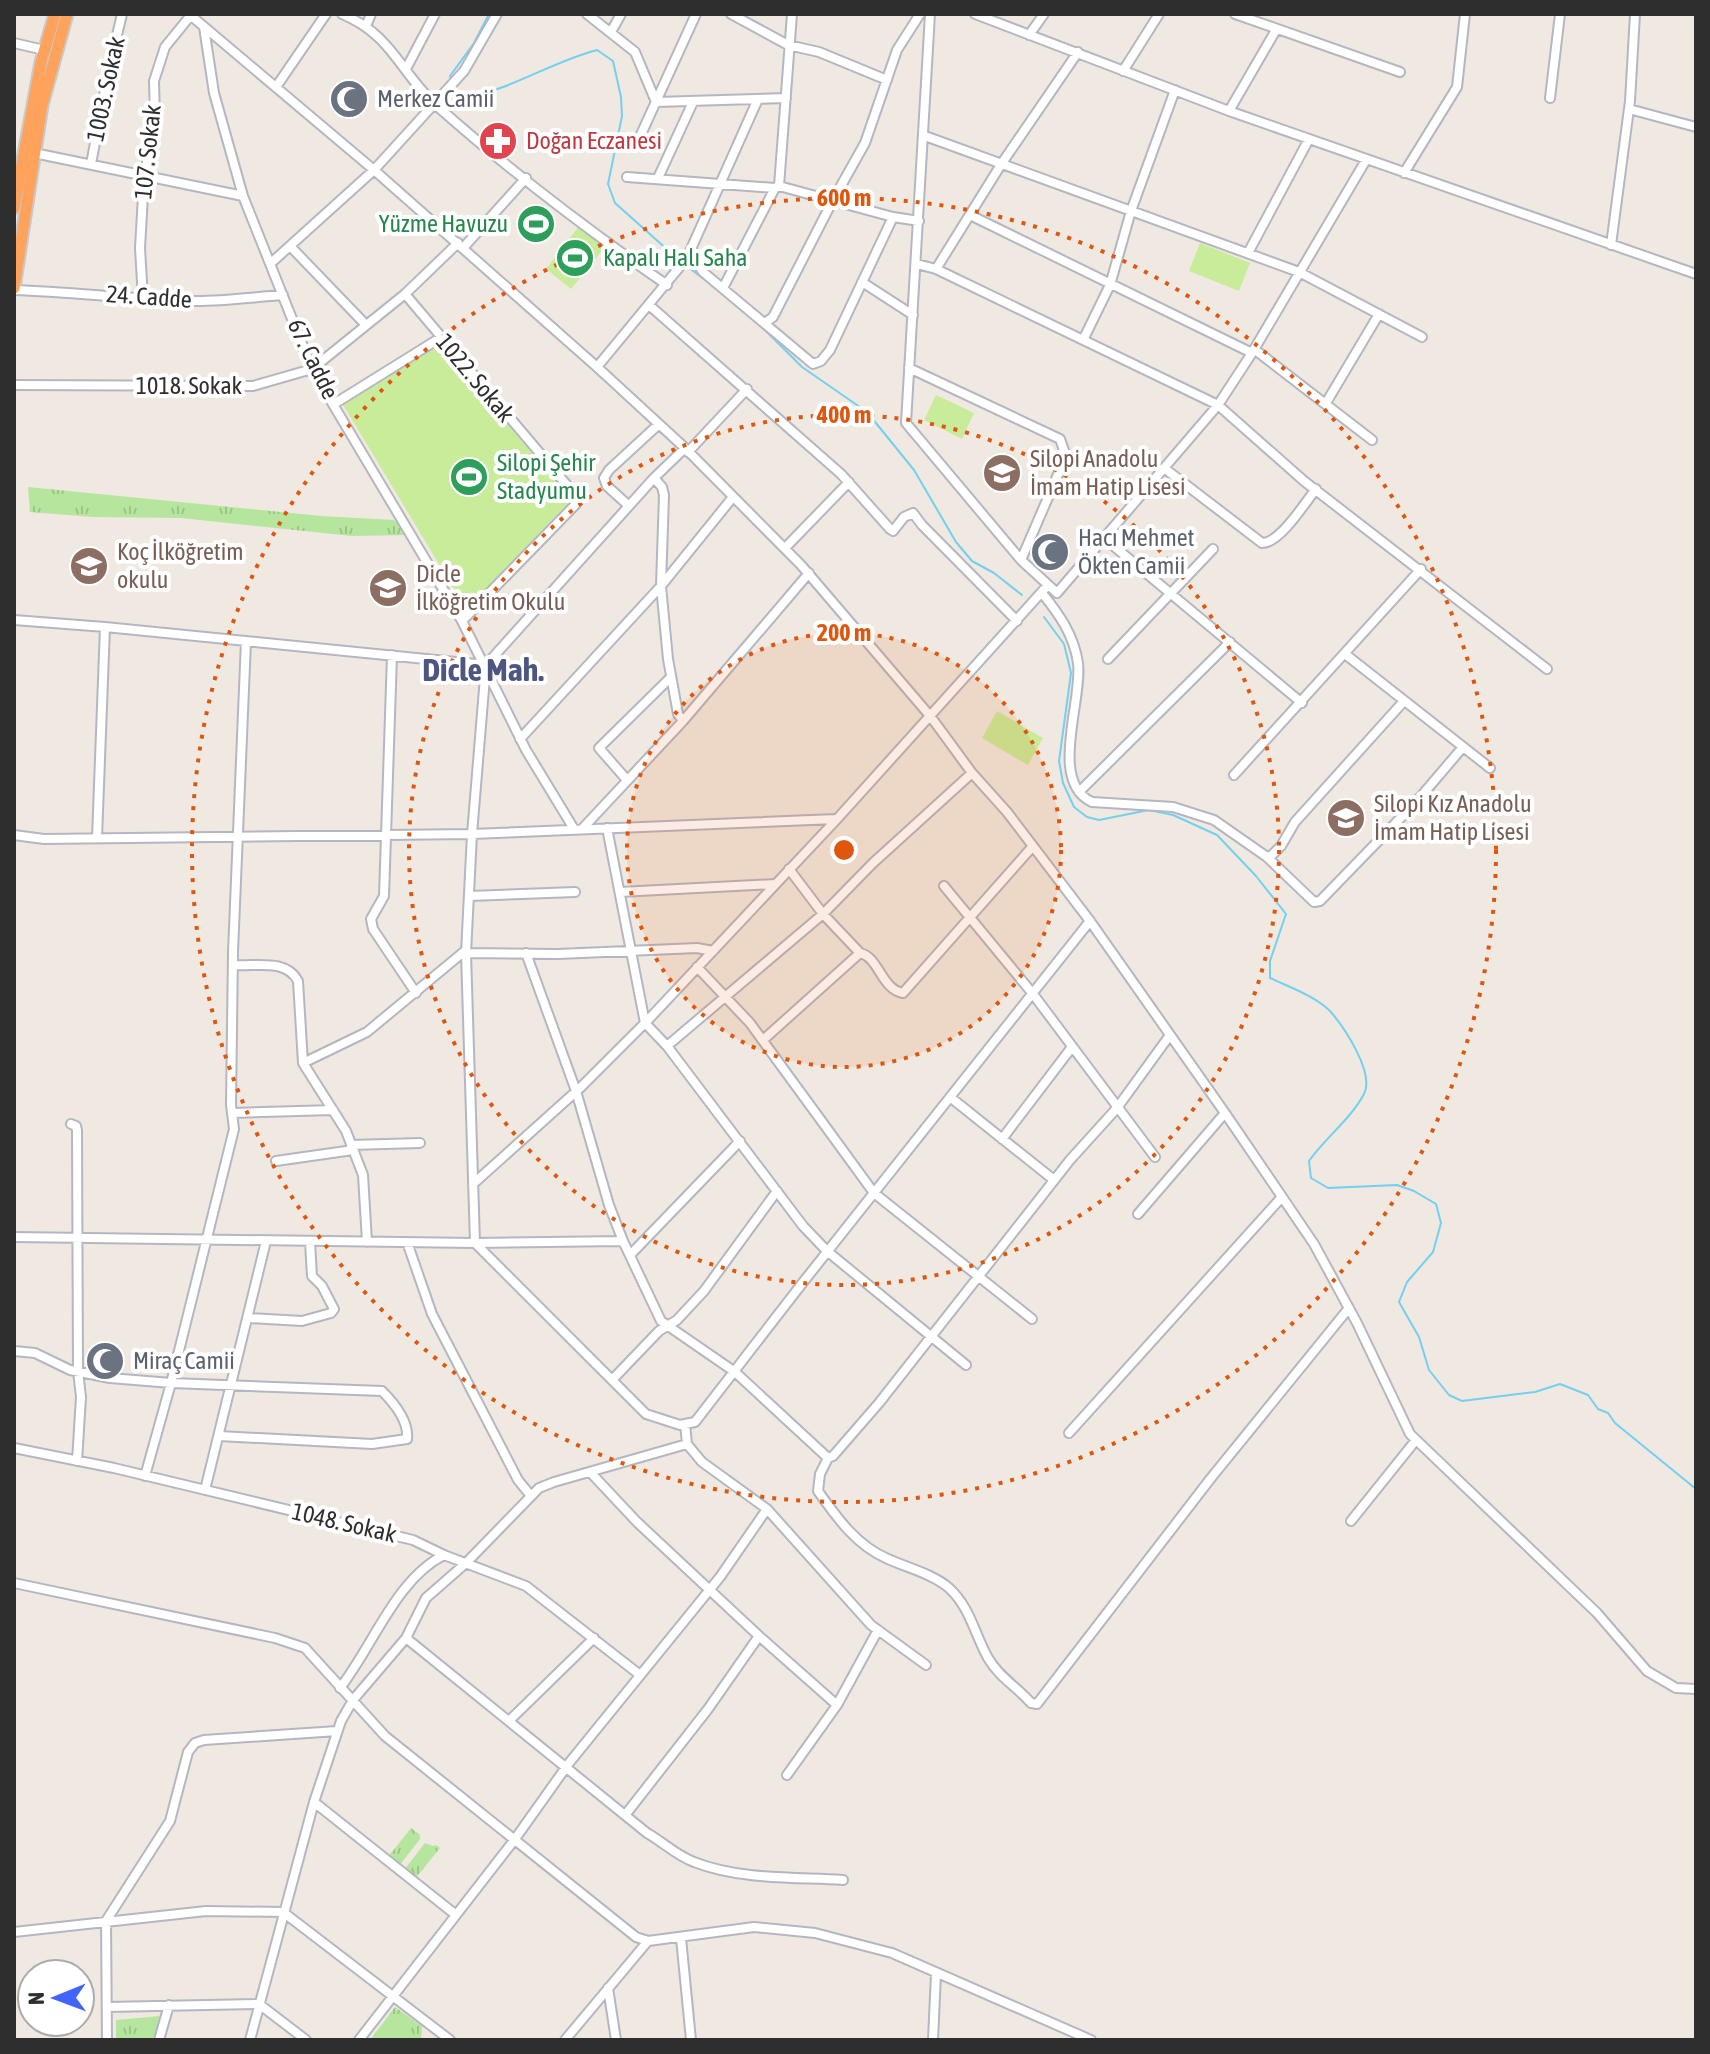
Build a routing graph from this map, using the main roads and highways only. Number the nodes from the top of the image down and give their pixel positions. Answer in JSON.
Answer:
{"nodes":[{"id":1,"x":55,"y":14,"type":"edge"},
{"id":2,"x":67,"y":14,"type":"edge"},
{"id":3,"x":14,"y":208,"type":"edge"},
{"id":4,"x":14,"y":289,"type":"edge"}],
"edges":[{"from":1,"to":3,"type":"highway"},
{"from":2,"to":4,"type":"highway"}]}
